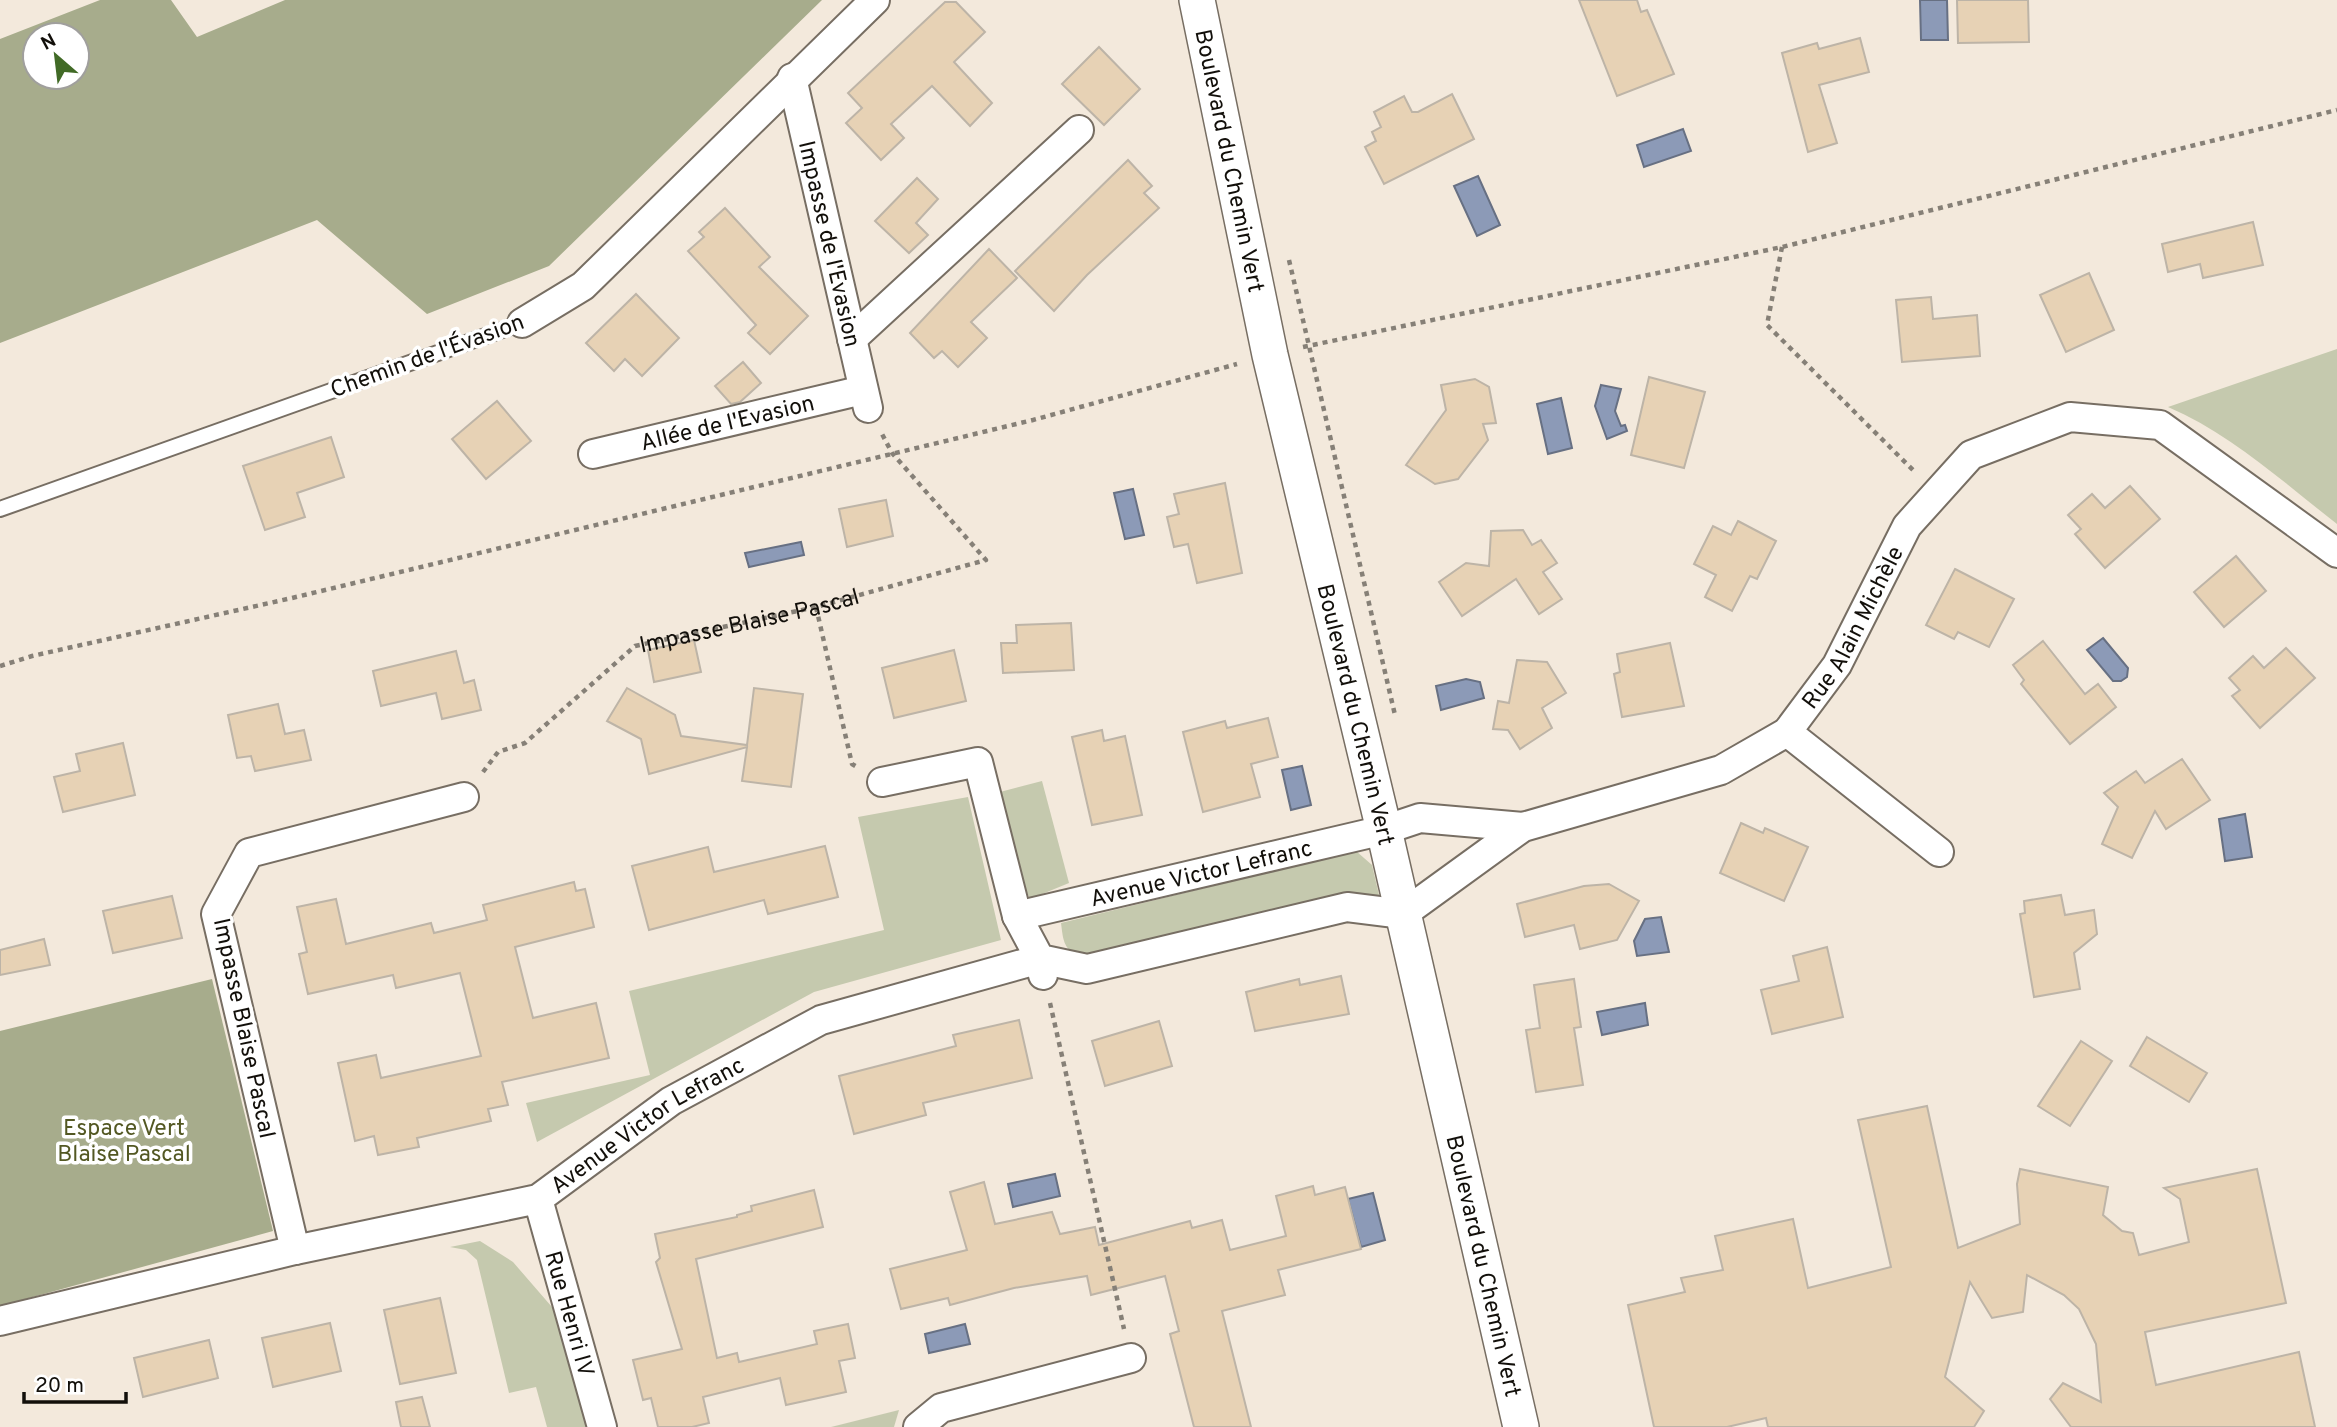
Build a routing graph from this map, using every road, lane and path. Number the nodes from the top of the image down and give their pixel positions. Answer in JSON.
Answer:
{"nodes":[{"id":1,"x":874,"y":0,"type":"edge"},
{"id":2,"x":1197,"y":0,"type":"edge"},
{"id":3,"x":792,"y":78,"type":"junction"},
{"id":4,"x":2337,"y":110,"type":"edge"},
{"id":5,"x":1079,"y":130,"type":"dead end"},
{"id":6,"x":1782,"y":247,"type":"junction"},
{"id":7,"x":522,"y":323,"type":"joint"},
{"id":8,"x":852,"y":339,"type":"junction"},
{"id":9,"x":1270,"y":355,"type":"junction"},
{"id":10,"x":866,"y":399,"type":"junction"},
{"id":11,"x":892,"y":453,"type":"junction"},
{"id":12,"x":593,"y":454,"type":"dead end"},
{"id":13,"x":1937,"y":494,"type":"junction"},
{"id":14,"x":0,"y":509,"type":"edge"},
{"id":15,"x":2337,"y":553,"type":"edge"},
{"id":16,"x":816,"y":607,"type":"junction"},
{"id":17,"x":0,"y":666,"type":"edge"},
{"id":18,"x":1787,"y":732,"type":"junction"},
{"id":19,"x":882,"y":782,"type":"joint"},
{"id":20,"x":464,"y":797,"type":"joint"},
{"id":21,"x":1523,"y":827,"type":"junction"},
{"id":22,"x":1384,"y":830,"type":"junction"},
{"id":23,"x":1939,"y":852,"type":"dead end"},
{"id":24,"x":1403,"y":914,"type":"junction"},
{"id":25,"x":1017,"y":916,"type":"junction"},
{"id":26,"x":1042,"y":967,"type":"junction"},
{"id":27,"x":538,"y":1199,"type":"junction"},
{"id":28,"x":295,"y":1250,"type":"junction"},
{"id":29,"x":0,"y":1321,"type":"edge"},
{"id":30,"x":1131,"y":1358,"type":"joint"},
{"id":31,"x":601,"y":1427,"type":"edge"},
{"id":32,"x":918,"y":1427,"type":"edge"},
{"id":33,"x":1521,"y":1427,"type":"edge"}],
"edges":[{"from":1,"to":3,"type":"street","name":"Chemin de l'Évasion"},
{"from":2,"to":9,"type":"street","name":"Boulevard du Chemin Vert"},
{"from":3,"to":7,"type":"street","name":"Chemin de l'Évasion"},
{"from":3,"to":8,"type":"street","name":"Impasse de l'Evasion"},
{"from":4,"to":6,"type":"path"},
{"from":5,"to":8,"type":"street"},
{"from":6,"to":9,"type":"path"},
{"from":6,"to":13,"type":"path"},
{"from":7,"to":14,"type":"lane","name":"Chemin de l'Évasion"},
{"from":8,"to":10,"type":"street","name":"Impasse de l'Evasion"},
{"from":9,"to":11,"type":"path"},
{"from":9,"to":22,"type":"street","name":"Boulevard du Chemin Vert"},
{"from":10,"to":11,"type":"path","name":"Impasse Blaise Pascal"},
{"from":10,"to":12,"type":"street","name":"Allée de l'Evasion"},
{"from":11,"to":16,"type":"path","name":"Impasse Blaise Pascal"},
{"from":11,"to":17,"type":"path"},
{"from":13,"to":15,"type":"street","name":"Rue Alain Michèle"},
{"from":13,"to":18,"type":"street","name":"Rue Alain Michèle"},
{"from":16,"to":19,"type":"path"},
{"from":16,"to":20,"type":"path","name":"Impasse Blaise Pascal"},
{"from":18,"to":21,"type":"street","name":"Rue Alain Michèle"},
{"from":18,"to":23,"type":"street"},
{"from":19,"to":25,"type":"street"},
{"from":20,"to":28,"type":"street","name":"Impasse Blaise Pascal"},
{"from":21,"to":22,"type":"street","name":"Rue Alain Michèle"},
{"from":21,"to":24,"type":"street","name":"Rue Alain Michèle"},
{"from":22,"to":24,"type":"street","name":"Boulevard du Chemin Vert"},
{"from":22,"to":25,"type":"street","name":"Avenue Victor Lefranc"},
{"from":24,"to":26,"type":"street","name":"Avenue Victor Lefranc"},
{"from":24,"to":33,"type":"street","name":"Boulevard du Chemin Vert"},
{"from":25,"to":26,"type":"street"},
{"from":26,"to":27,"type":"street","name":"Avenue Victor Lefranc"},
{"from":26,"to":30,"type":"path"},
{"from":27,"to":28,"type":"street","name":"Avenue Victor Lefranc"},
{"from":27,"to":31,"type":"street","name":"Rue Henri IV"},
{"from":28,"to":29,"type":"street","name":"Avenue Victor Lefranc"},
{"from":30,"to":32,"type":"street"}]}
